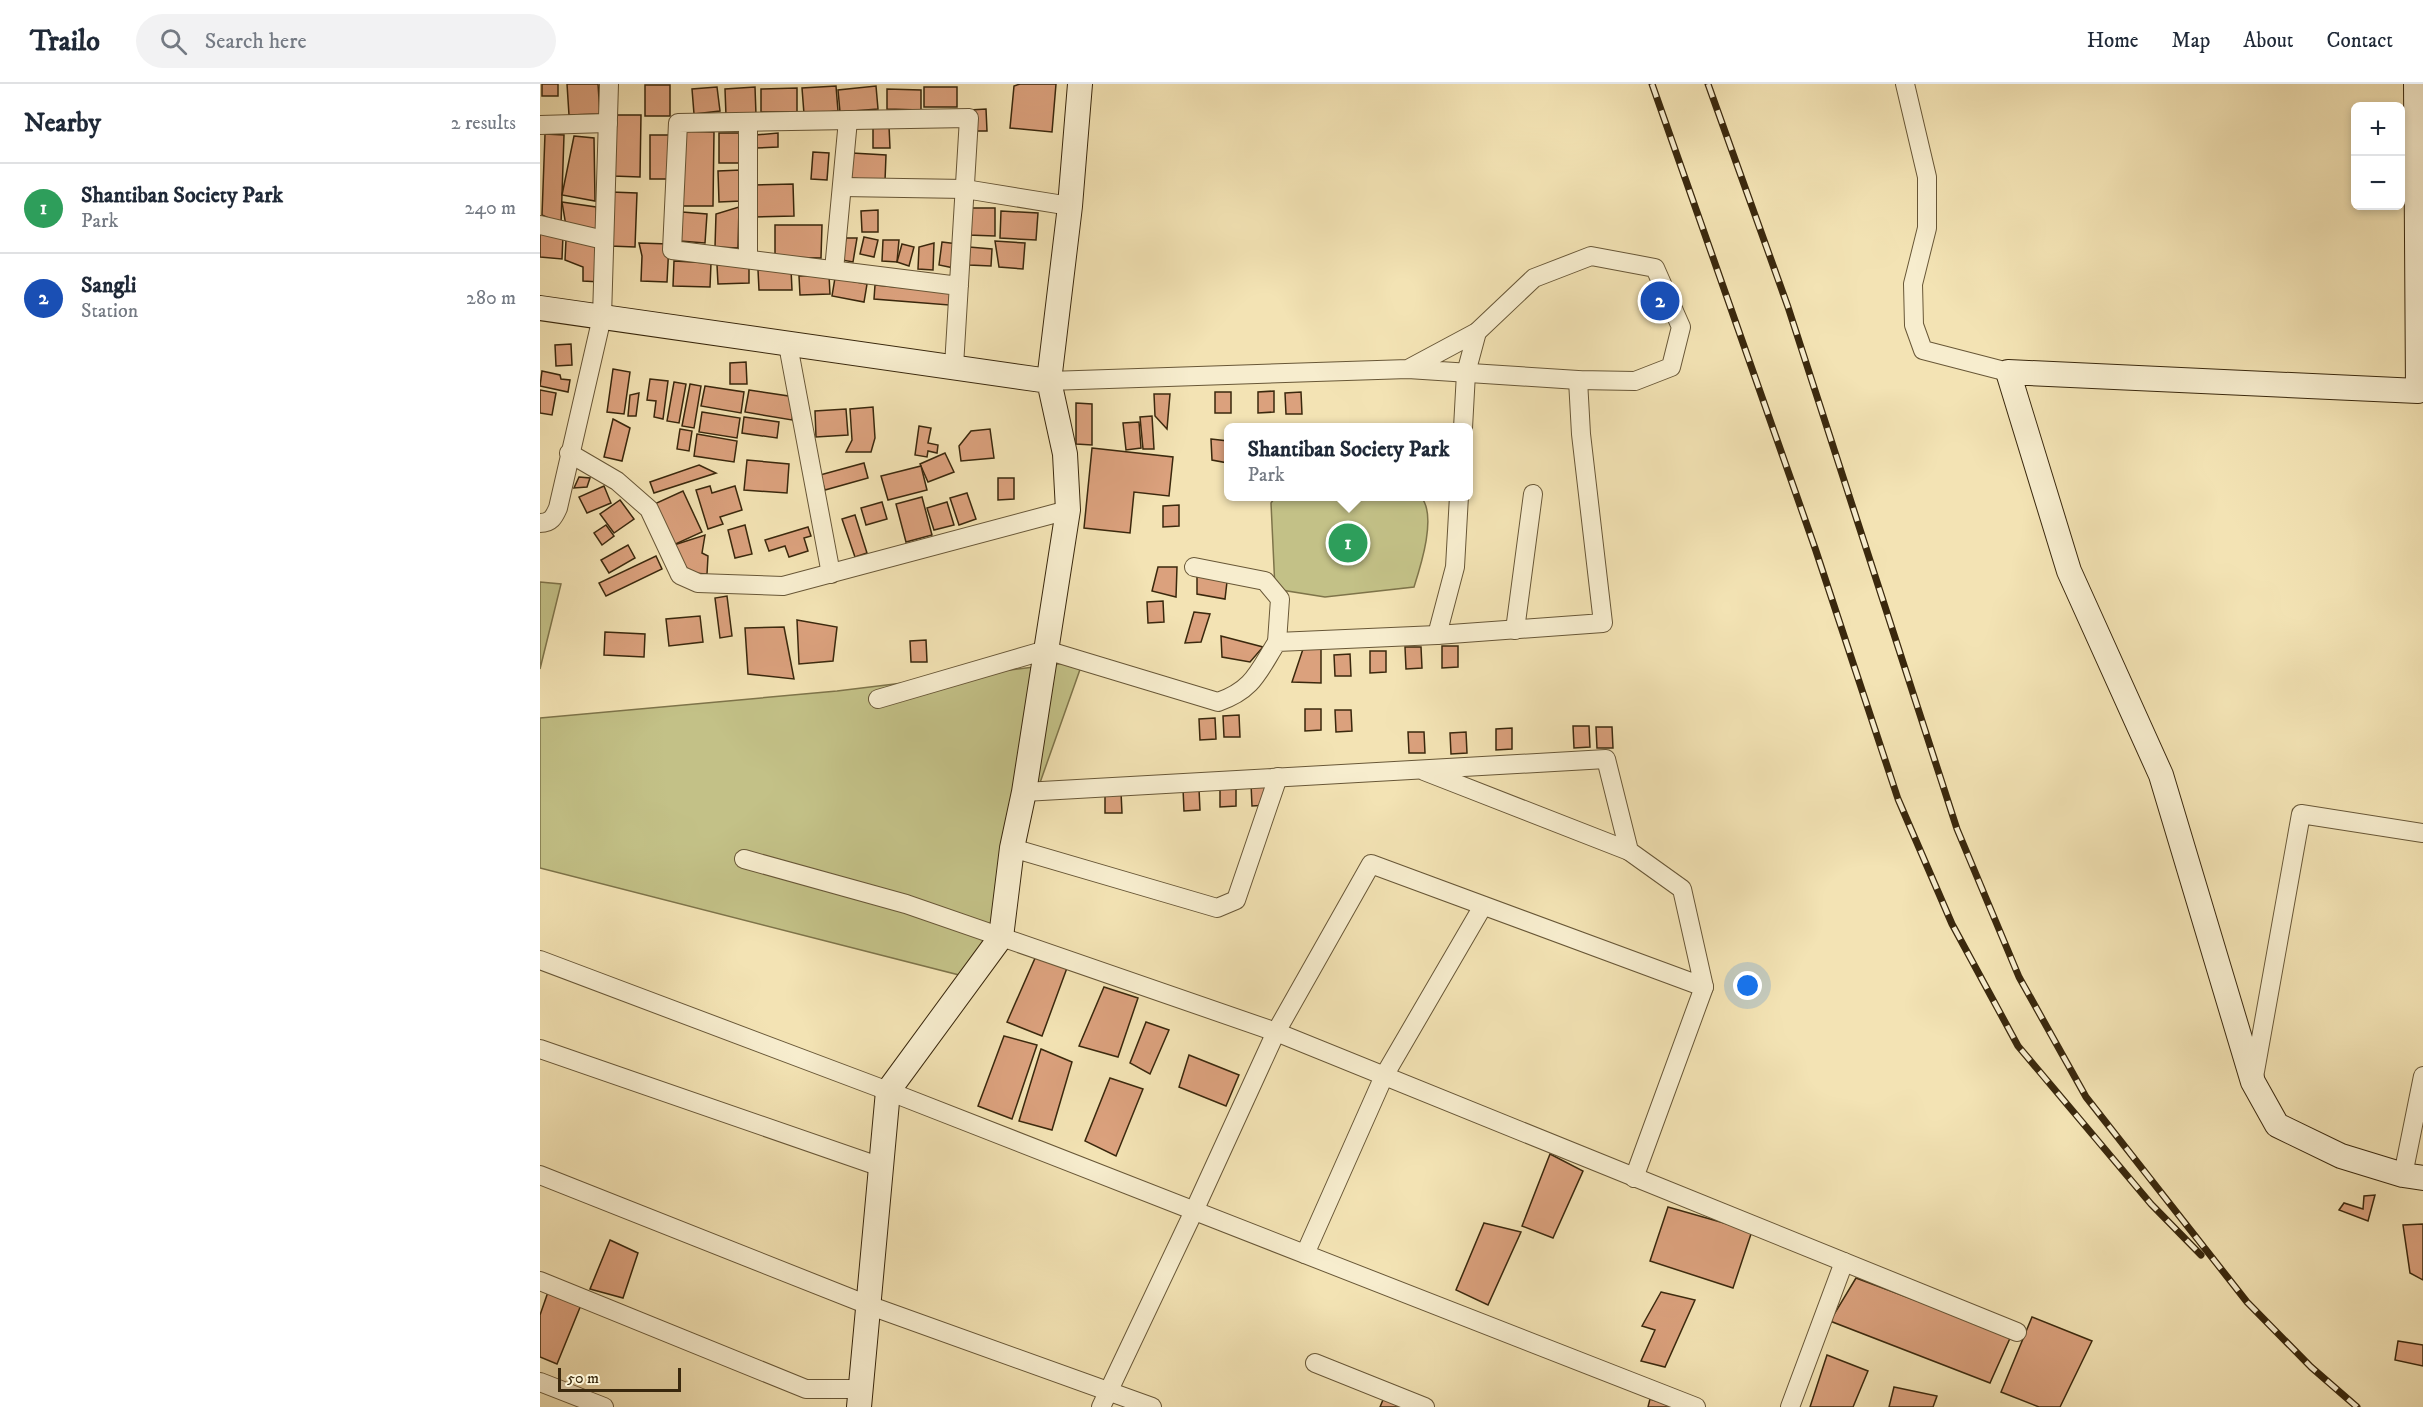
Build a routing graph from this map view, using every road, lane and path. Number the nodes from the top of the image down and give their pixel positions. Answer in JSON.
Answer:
{"nodes":[{"id":1,"x":609,"y":84,"type":"edge"},
{"id":2,"x":1080,"y":84,"type":"edge"},
{"id":3,"x":1905,"y":84,"type":"edge"},
{"id":4,"x":2416,"y":84,"type":"edge"},
{"id":5,"x":2420,"y":114,"type":"edge"},
{"id":6,"x":848,"y":120,"type":"junction"},
{"id":7,"x":748,"y":122,"type":"junction"},
{"id":8,"x":608,"y":123,"type":"junction"},
{"id":9,"x":540,"y":125,"type":"edge"},
{"id":10,"x":842,"y":187,"type":"junction"},
{"id":11,"x":965,"y":189,"type":"junction"},
{"id":12,"x":2420,"y":202,"type":"edge"},
{"id":13,"x":1070,"y":206,"type":"junction"},
{"id":14,"x":540,"y":225,"type":"edge"},
{"id":15,"x":604,"y":240,"type":"junction"},
{"id":16,"x":748,"y":259,"type":"junction"},
{"id":17,"x":834,"y":270,"type":"junction"},
{"id":18,"x":2420,"y":282,"type":"edge"},
{"id":19,"x":959,"y":286,"type":"junction"},
{"id":20,"x":540,"y":308,"type":"edge"},
{"id":21,"x":602,"y":316,"type":"junction"},
{"id":22,"x":1477,"y":332,"type":"junction"},
{"id":23,"x":788,"y":345,"type":"junction"},
{"id":24,"x":954,"y":366,"type":"junction"},
{"id":25,"x":1408,"y":369,"type":"junction"},
{"id":26,"x":2007,"y":372,"type":"junction"},
{"id":27,"x":1466,"y":373,"type":"junction"},
{"id":28,"x":1578,"y":380,"type":"junction"},
{"id":29,"x":1049,"y":381,"type":"junction"},
{"id":30,"x":2421,"y":391,"type":"edge"},
{"id":31,"x":1463,"y":423,"type":"edge"},
{"id":32,"x":569,"y":453,"type":"junction"},
{"id":33,"x":1533,"y":494,"type":"dead end"},
{"id":34,"x":1459,"y":501,"type":"edge"},
{"id":35,"x":1068,"y":510,"type":"junction"},
{"id":36,"x":540,"y":523,"type":"edge"},
{"id":37,"x":1194,"y":567,"type":"dead end"},
{"id":38,"x":831,"y":574,"type":"junction"},
{"id":39,"x":1515,"y":630,"type":"junction"},
{"id":40,"x":1437,"y":635,"type":"junction"},
{"id":41,"x":1277,"y":642,"type":"junction"},
{"id":42,"x":1046,"y":650,"type":"junction"},
{"id":43,"x":878,"y":699,"type":"dead end"},
{"id":44,"x":1417,"y":768,"type":"junction"},
{"id":45,"x":1278,"y":777,"type":"junction"},
{"id":46,"x":1024,"y":792,"type":"junction"},
{"id":47,"x":2423,"y":833,"type":"edge"},
{"id":48,"x":1012,"y":848,"type":"junction"},
{"id":49,"x":1629,"y":851,"type":"junction"},
{"id":50,"x":744,"y":859,"type":"dead end"},
{"id":51,"x":1483,"y":906,"type":"junction"},
{"id":52,"x":1001,"y":937,"type":"junction"},
{"id":53,"x":540,"y":960,"type":"edge"},
{"id":54,"x":1704,"y":987,"type":"junction"},
{"id":55,"x":1276,"y":1032,"type":"junction"},
{"id":56,"x":540,"y":1049,"type":"edge"},
{"id":57,"x":1384,"y":1076,"type":"junction"},
{"id":58,"x":2423,"y":1076,"type":"edge"},
{"id":59,"x":2253,"y":1082,"type":"junction"},
{"id":60,"x":888,"y":1091,"type":"junction"},
{"id":61,"x":881,"y":1167,"type":"junction"},
{"id":62,"x":540,"y":1175,"type":"edge"},
{"id":63,"x":2413,"y":1177,"type":"edge"},
{"id":64,"x":1634,"y":1178,"type":"junction"},
{"id":65,"x":1194,"y":1211,"type":"junction"},
{"id":66,"x":1305,"y":1254,"type":"junction"},
{"id":67,"x":1844,"y":1262,"type":"junction"},
{"id":68,"x":540,"y":1281,"type":"edge"},
{"id":69,"x":868,"y":1305,"type":"junction"},
{"id":70,"x":2018,"y":1332,"type":"dead end"},
{"id":71,"x":1315,"y":1364,"type":"dead end"},
{"id":72,"x":540,"y":1382,"type":"edge"},
{"id":73,"x":1109,"y":1390,"type":"junction"},
{"id":74,"x":860,"y":1398,"type":"edge"},
{"id":75,"x":604,"y":1407,"type":"edge"},
{"id":76,"x":1101,"y":1407,"type":"edge"},
{"id":77,"x":1152,"y":1407,"type":"edge"},
{"id":78,"x":1425,"y":1407,"type":"edge"},
{"id":79,"x":1696,"y":1407,"type":"edge"},
{"id":80,"x":1790,"y":1407,"type":"edge"}],
"edges":[{"from":1,"to":8,"type":"street"},
{"from":2,"to":13,"type":"main road"},
{"from":3,"to":26,"type":"street"},
{"from":4,"to":5,"type":"main road"},
{"from":5,"to":12,"type":"main road"},
{"from":6,"to":7,"type":"street"},
{"from":6,"to":10,"type":"street"},
{"from":6,"to":11,"type":"street"},
{"from":7,"to":16,"type":"street"},
{"from":7,"to":16,"type":"street"},
{"from":8,"to":9,"type":"street"},
{"from":8,"to":15,"type":"street"},
{"from":10,"to":11,"type":"street"},
{"from":10,"to":17,"type":"street"},
{"from":11,"to":13,"type":"street"},
{"from":11,"to":19,"type":"street"},
{"from":12,"to":18,"type":"main road"},
{"from":13,"to":29,"type":"main road"},
{"from":14,"to":15,"type":"street"},
{"from":15,"to":21,"type":"street"},
{"from":16,"to":17,"type":"street"},
{"from":17,"to":19,"type":"street"},
{"from":18,"to":30,"type":"main road"},
{"from":19,"to":24,"type":"street"},
{"from":20,"to":21,"type":"main road"},
{"from":21,"to":23,"type":"main road"},
{"from":21,"to":32,"type":"street"},
{"from":22,"to":25,"type":"street"},
{"from":22,"to":27,"type":"street"},
{"from":22,"to":28,"type":"street"},
{"from":23,"to":24,"type":"main road"},
{"from":23,"to":38,"type":"street"},
{"from":24,"to":29,"type":"main road"},
{"from":25,"to":27,"type":"street"},
{"from":25,"to":29,"type":"street"},
{"from":26,"to":30,"type":"main road"},
{"from":26,"to":59,"type":"main road"},
{"from":27,"to":28,"type":"street"},
{"from":27,"to":31,"type":"street"},
{"from":28,"to":39,"type":"street"},
{"from":29,"to":35,"type":"main road"},
{"from":32,"to":36,"type":"street"},
{"from":32,"to":38,"type":"street"},
{"from":33,"to":39,"type":"street"},
{"from":34,"to":40,"type":"street"},
{"from":35,"to":38,"type":"street"},
{"from":35,"to":42,"type":"main road"},
{"from":37,"to":41,"type":"street"},
{"from":39,"to":40,"type":"street"},
{"from":40,"to":41,"type":"street"},
{"from":41,"to":42,"type":"street"},
{"from":42,"to":43,"type":"street"},
{"from":42,"to":46,"type":"main road"},
{"from":44,"to":45,"type":"street"},
{"from":44,"to":49,"type":"street"},
{"from":44,"to":49,"type":"street"},
{"from":45,"to":46,"type":"street"},
{"from":45,"to":48,"type":"street"},
{"from":46,"to":48,"type":"main road"},
{"from":47,"to":59,"type":"street"},
{"from":48,"to":52,"type":"main road"},
{"from":49,"to":54,"type":"street"},
{"from":50,"to":52,"type":"street"},
{"from":51,"to":54,"type":"street"},
{"from":51,"to":55,"type":"street"},
{"from":51,"to":57,"type":"street"},
{"from":52,"to":55,"type":"street"},
{"from":52,"to":60,"type":"main road"},
{"from":53,"to":60,"type":"street"},
{"from":54,"to":64,"type":"street"},
{"from":55,"to":57,"type":"street"},
{"from":55,"to":65,"type":"street"},
{"from":56,"to":61,"type":"street"},
{"from":57,"to":64,"type":"street"},
{"from":57,"to":66,"type":"street"},
{"from":58,"to":63,"type":"street"},
{"from":59,"to":63,"type":"main road"},
{"from":60,"to":61,"type":"main road"},
{"from":60,"to":65,"type":"street"},
{"from":61,"to":69,"type":"main road"},
{"from":62,"to":69,"type":"street"},
{"from":64,"to":67,"type":"street"},
{"from":65,"to":66,"type":"street"},
{"from":65,"to":73,"type":"street"},
{"from":66,"to":79,"type":"street"},
{"from":67,"to":70,"type":"street"},
{"from":67,"to":80,"type":"street"},
{"from":68,"to":74,"type":"street"},
{"from":69,"to":73,"type":"street"},
{"from":69,"to":74,"type":"main road"},
{"from":71,"to":78,"type":"street"},
{"from":72,"to":75,"type":"street"},
{"from":73,"to":76,"type":"street"},
{"from":73,"to":77,"type":"street"}]}
